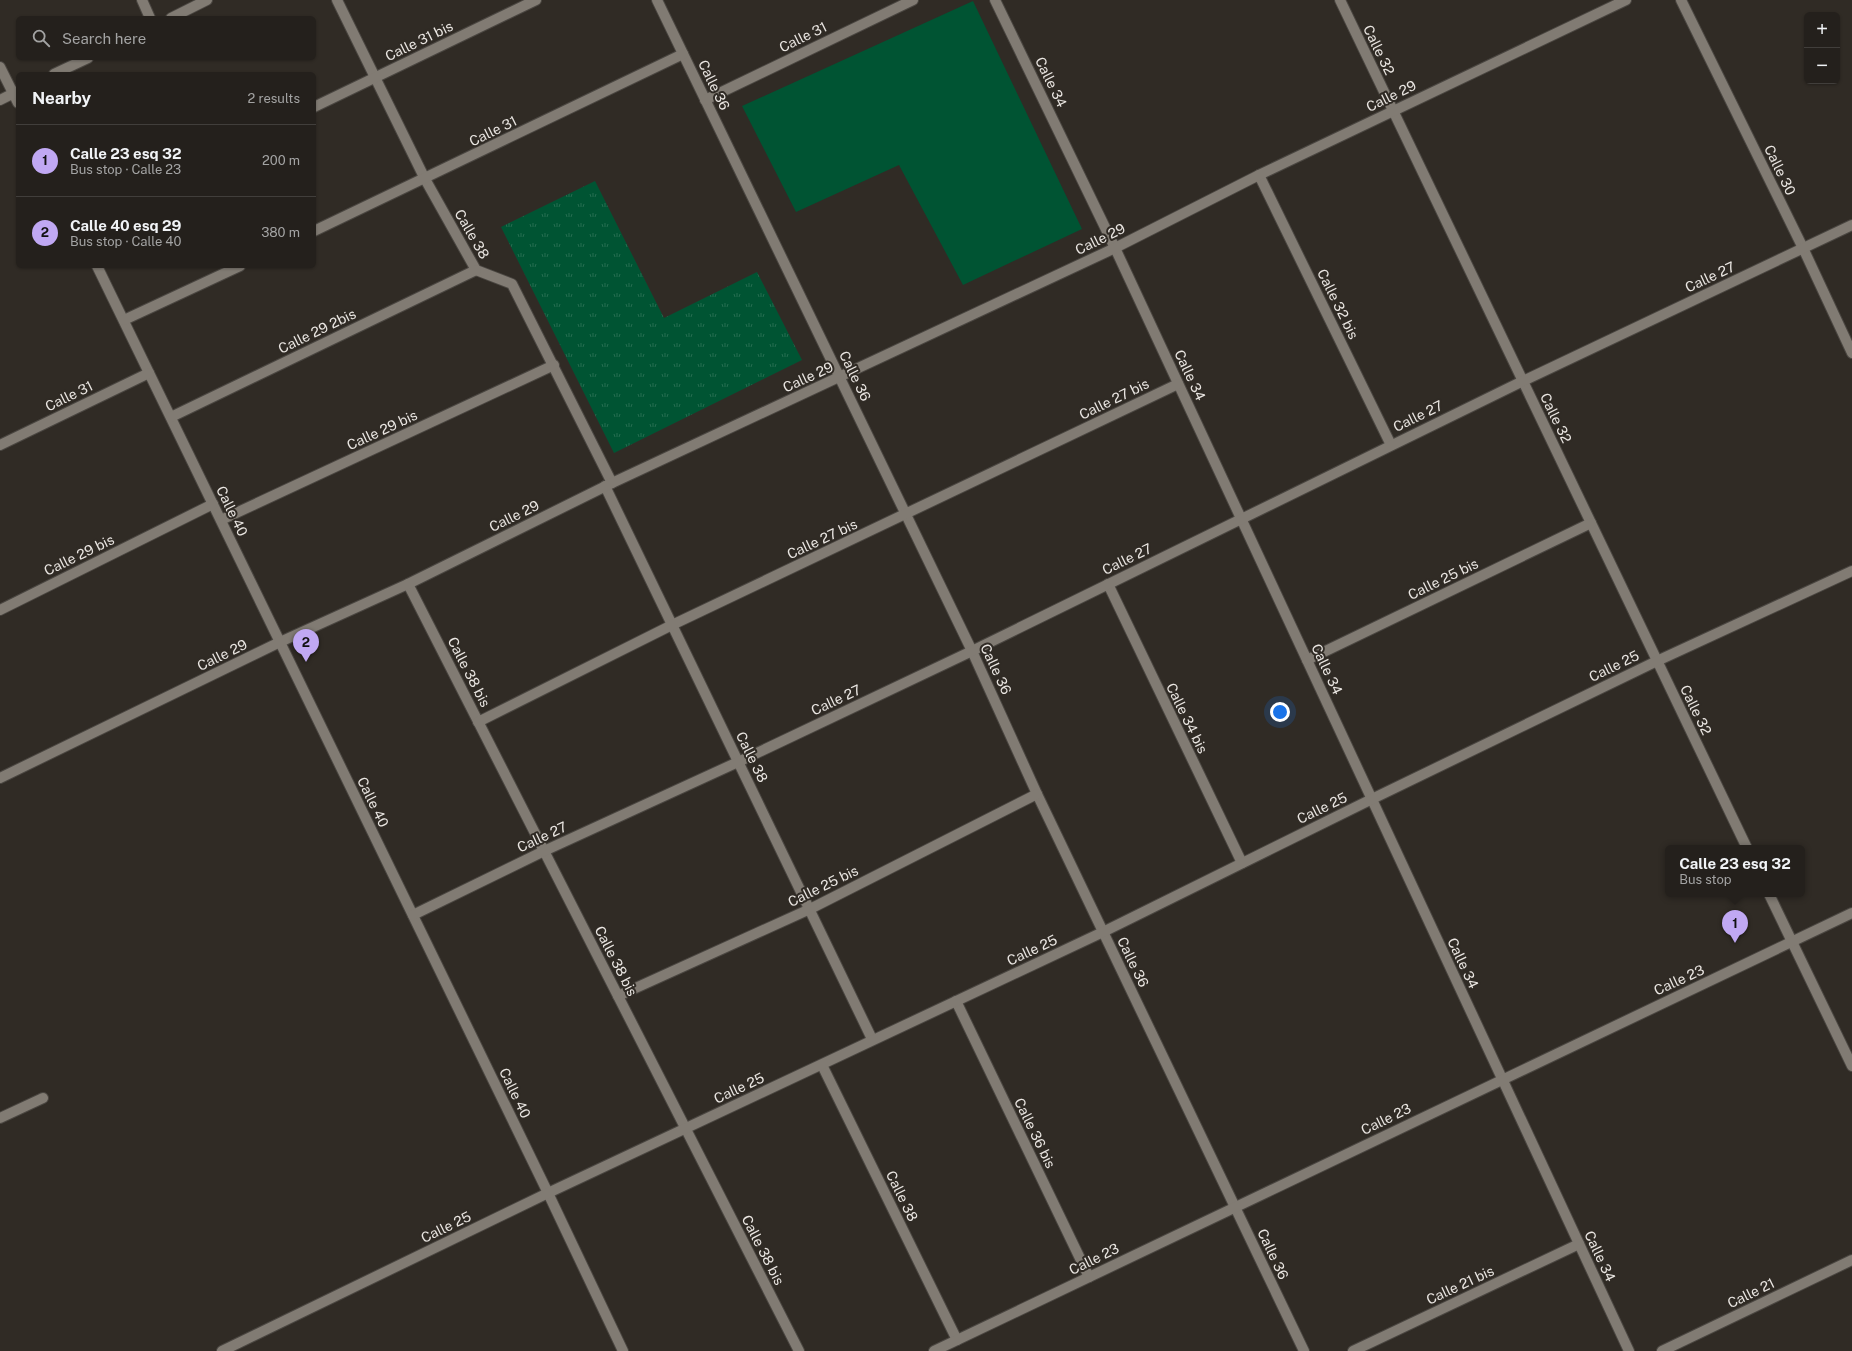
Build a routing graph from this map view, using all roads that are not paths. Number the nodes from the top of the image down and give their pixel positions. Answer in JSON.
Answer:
{"nodes":[{"id":1,"x":142,"y":0,"type":"edge"},
{"id":2,"x":207,"y":0,"type":"edge"},
{"id":3,"x":337,"y":0,"type":"edge"},
{"id":4,"x":536,"y":0,"type":"edge"},
{"id":5,"x":657,"y":0,"type":"edge"},
{"id":6,"x":913,"y":0,"type":"edge"},
{"id":7,"x":995,"y":0,"type":"edge"},
{"id":8,"x":1340,"y":0,"type":"edge"},
{"id":9,"x":1626,"y":0,"type":"edge"},
{"id":10,"x":1681,"y":0,"type":"edge"},
{"id":11,"x":149,"y":16,"type":"edge"},
{"id":12,"x":175,"y":16,"type":"edge"},
{"id":13,"x":683,"y":54,"type":"junction"},
{"id":14,"x":84,"y":60,"type":"edge"},
{"id":15,"x":0,"y":67,"type":"edge"},
{"id":16,"x":58,"y":72,"type":"edge"},
{"id":17,"x":375,"y":78,"type":"junction"},
{"id":18,"x":16,"y":96,"type":"edge"},
{"id":19,"x":0,"y":100,"type":"edge"},
{"id":20,"x":705,"y":100,"type":"junction"},
{"id":21,"x":316,"y":106,"type":"edge"},
{"id":22,"x":1393,"y":111,"type":"junction"},
{"id":23,"x":1259,"y":175,"type":"junction"},
{"id":24,"x":425,"y":179,"type":"junction"},
{"id":25,"x":1852,"y":225,"type":"edge"},
{"id":26,"x":316,"y":230,"type":"edge"},
{"id":27,"x":1115,"y":248,"type":"junction"},
{"id":28,"x":1803,"y":248,"type":"junction"},
{"id":29,"x":98,"y":268,"type":"edge"},
{"id":30,"x":236,"y":268,"type":"edge"},
{"id":31,"x":476,"y":270,"type":"junction"},
{"id":32,"x":124,"y":320,"type":"junction"},
{"id":33,"x":1852,"y":353,"type":"edge"},
{"id":34,"x":554,"y":365,"type":"junction"},
{"id":35,"x":149,"y":373,"type":"junction"},
{"id":36,"x":840,"y":378,"type":"junction"},
{"id":37,"x":1523,"y":381,"type":"junction"},
{"id":38,"x":1178,"y":384,"type":"junction"},
{"id":39,"x":171,"y":417,"type":"junction"},
{"id":40,"x":0,"y":445,"type":"edge"},
{"id":41,"x":1391,"y":445,"type":"junction"},
{"id":42,"x":609,"y":485,"type":"junction"},
{"id":43,"x":213,"y":504,"type":"junction"},
{"id":44,"x":906,"y":515,"type":"junction"},
{"id":45,"x":1241,"y":518,"type":"junction"},
{"id":46,"x":221,"y":520,"type":"junction"},
{"id":47,"x":1591,"y":523,"type":"junction"},
{"id":48,"x":1852,"y":571,"type":"edge"},
{"id":49,"x":408,"y":584,"type":"junction"},
{"id":50,"x":1108,"y":584,"type":"junction"},
{"id":51,"x":0,"y":610,"type":"edge"},
{"id":52,"x":672,"y":625,"type":"junction"},
{"id":53,"x":280,"y":642,"type":"junction"},
{"id":54,"x":972,"y":650,"type":"junction"},
{"id":55,"x":1307,"y":660,"type":"junction"},
{"id":56,"x":1657,"y":661,"type":"junction"},
{"id":57,"x":478,"y":722,"type":"junction"},
{"id":58,"x":738,"y":762,"type":"junction"},
{"id":59,"x":0,"y":778,"type":"edge"},
{"id":60,"x":1037,"y":794,"type":"junction"},
{"id":61,"x":1372,"y":799,"type":"junction"},
{"id":62,"x":1746,"y":845,"type":"edge"},
{"id":63,"x":544,"y":851,"type":"junction"},
{"id":64,"x":1242,"y":863,"type":"junction"},
{"id":65,"x":1770,"y":897,"type":"edge"},
{"id":66,"x":810,"y":909,"type":"junction"},
{"id":67,"x":1852,"y":913,"type":"edge"},
{"id":68,"x":413,"y":915,"type":"junction"},
{"id":69,"x":1103,"y":932,"type":"junction"},
{"id":70,"x":1792,"y":942,"type":"junction"},
{"id":71,"x":618,"y":996,"type":"junction"},
{"id":72,"x":956,"y":1000,"type":"junction"},
{"id":73,"x":872,"y":1039,"type":"junction"},
{"id":74,"x":822,"y":1065,"type":"junction"},
{"id":75,"x":1852,"y":1066,"type":"edge"},
{"id":76,"x":1502,"y":1079,"type":"junction"},
{"id":77,"x":43,"y":1098,"type":"dead end"},
{"id":78,"x":0,"y":1118,"type":"edge"},
{"id":79,"x":686,"y":1129,"type":"junction"},
{"id":80,"x":548,"y":1193,"type":"junction"},
{"id":81,"x":1236,"y":1207,"type":"junction"},
{"id":82,"x":1579,"y":1244,"type":"junction"},
{"id":83,"x":1852,"y":1260,"type":"edge"},
{"id":84,"x":1088,"y":1277,"type":"junction"},
{"id":85,"x":956,"y":1340,"type":"junction"},
{"id":86,"x":222,"y":1351,"type":"edge"},
{"id":87,"x":623,"y":1351,"type":"edge"},
{"id":88,"x":799,"y":1351,"type":"edge"},
{"id":89,"x":934,"y":1351,"type":"edge"},
{"id":90,"x":1304,"y":1351,"type":"edge"},
{"id":91,"x":1353,"y":1351,"type":"edge"},
{"id":92,"x":1629,"y":1351,"type":"edge"},
{"id":93,"x":1662,"y":1351,"type":"edge"}],
"edges":[{"from":1,"to":11,"type":"street"},
{"from":2,"to":12,"type":"street"},
{"from":3,"to":17,"type":"street","name":"Calle 38"},
{"from":4,"to":17,"type":"street","name":"Calle 31 bis"},
{"from":5,"to":13,"type":"street","name":"Calle 36"},
{"from":6,"to":20,"type":"street","name":"Calle 31"},
{"from":7,"to":27,"type":"street","name":"Calle 34"},
{"from":8,"to":22,"type":"street","name":"Calle 32"},
{"from":9,"to":22,"type":"street","name":"Calle 29"},
{"from":10,"to":28,"type":"street","name":"Calle 30"},
{"from":13,"to":20,"type":"street","name":"Calle 36"},
{"from":13,"to":24,"type":"street","name":"Calle 31"},
{"from":14,"to":16,"type":"street"},
{"from":15,"to":18,"type":"street"},
{"from":17,"to":21,"type":"street","name":"Calle 31 bis"},
{"from":17,"to":24,"type":"street","name":"Calle 38"},
{"from":18,"to":19,"type":"street"},
{"from":20,"to":36,"type":"street","name":"Calle 36"},
{"from":22,"to":23,"type":"street","name":"Calle 29"},
{"from":22,"to":37,"type":"street","name":"Calle 32"},
{"from":23,"to":27,"type":"street","name":"Calle 29"},
{"from":23,"to":41,"type":"street","name":"Calle 32 bis"},
{"from":24,"to":26,"type":"street","name":"Calle 31"},
{"from":24,"to":31,"type":"street","name":"Calle 38"},
{"from":25,"to":28,"type":"street","name":"Calle 27"},
{"from":27,"to":36,"type":"street","name":"Calle 29"},
{"from":27,"to":38,"type":"street","name":"Calle 34"},
{"from":28,"to":33,"type":"street","name":"Calle 30"},
{"from":28,"to":37,"type":"street","name":"Calle 27"},
{"from":29,"to":32,"type":"street","name":"Calle 40"},
{"from":30,"to":32,"type":"street"},
{"from":31,"to":34,"type":"street","name":"Calle 38"},
{"from":31,"to":39,"type":"street","name":"Calle 29 2bis"},
{"from":32,"to":35,"type":"street","name":"Calle 40"},
{"from":34,"to":42,"type":"street","name":"Calle 38"},
{"from":34,"to":46,"type":"street","name":"Calle 29 bis"},
{"from":35,"to":39,"type":"street","name":"Calle 40"},
{"from":35,"to":40,"type":"street","name":"Calle 31"},
{"from":36,"to":42,"type":"street","name":"Calle 29"},
{"from":36,"to":44,"type":"street","name":"Calle 36"},
{"from":37,"to":41,"type":"street","name":"Calle 27"},
{"from":37,"to":47,"type":"street","name":"Calle 32"},
{"from":38,"to":44,"type":"street","name":"Calle 27 bis"},
{"from":38,"to":45,"type":"street","name":"Calle 34"},
{"from":39,"to":43,"type":"street","name":"Calle 40"},
{"from":41,"to":45,"type":"street","name":"Calle 27"},
{"from":42,"to":49,"type":"street","name":"Calle 29"},
{"from":42,"to":52,"type":"street","name":"Calle 38"},
{"from":43,"to":46,"type":"street","name":"Calle 40"},
{"from":43,"to":51,"type":"street","name":"Calle 29 bis"},
{"from":44,"to":52,"type":"street","name":"Calle 27 bis"},
{"from":44,"to":54,"type":"street","name":"Calle 36"},
{"from":45,"to":50,"type":"street","name":"Calle 27"},
{"from":45,"to":55,"type":"street","name":"Calle 34"},
{"from":46,"to":53,"type":"street","name":"Calle 40"},
{"from":47,"to":55,"type":"street","name":"Calle 25 bis"},
{"from":47,"to":56,"type":"street","name":"Calle 32"},
{"from":48,"to":56,"type":"street","name":"Calle 25"},
{"from":49,"to":53,"type":"street","name":"Calle 29"},
{"from":49,"to":57,"type":"street","name":"Calle 38 bis"},
{"from":50,"to":54,"type":"street","name":"Calle 27"},
{"from":50,"to":64,"type":"street","name":"Calle 34 bis"},
{"from":52,"to":57,"type":"street","name":"Calle 27 bis"},
{"from":52,"to":58,"type":"street","name":"Calle 38"},
{"from":53,"to":59,"type":"street","name":"Calle 29"},
{"from":53,"to":68,"type":"street","name":"Calle 40"},
{"from":54,"to":58,"type":"street","name":"Calle 27"},
{"from":54,"to":60,"type":"street","name":"Calle 36"},
{"from":55,"to":61,"type":"street","name":"Calle 34"},
{"from":56,"to":61,"type":"street","name":"Calle 25"},
{"from":56,"to":62,"type":"street","name":"Calle 32"},
{"from":57,"to":63,"type":"street","name":"Calle 38 bis"},
{"from":58,"to":63,"type":"street","name":"Calle 27"},
{"from":58,"to":66,"type":"street","name":"Calle 38"},
{"from":60,"to":66,"type":"street","name":"Calle 25 bis"},
{"from":60,"to":69,"type":"street","name":"Calle 36"},
{"from":61,"to":64,"type":"street","name":"Calle 25"},
{"from":61,"to":76,"type":"street","name":"Calle 34"},
{"from":63,"to":68,"type":"street","name":"Calle 27"},
{"from":63,"to":71,"type":"street","name":"Calle 38 bis"},
{"from":64,"to":69,"type":"street","name":"Calle 25"},
{"from":65,"to":70,"type":"street"},
{"from":66,"to":71,"type":"street","name":"Calle 25 bis"},
{"from":66,"to":73,"type":"street","name":"Calle 38"},
{"from":67,"to":70,"type":"street","name":"Calle 23"},
{"from":68,"to":80,"type":"street","name":"Calle 40"},
{"from":69,"to":72,"type":"street","name":"Calle 25"},
{"from":69,"to":81,"type":"street","name":"Calle 36"},
{"from":70,"to":75,"type":"street"},
{"from":70,"to":76,"type":"street","name":"Calle 23"},
{"from":71,"to":79,"type":"street","name":"Calle 38 bis"},
{"from":72,"to":73,"type":"street","name":"Calle 25"},
{"from":72,"to":84,"type":"street","name":"Calle 36 bis"},
{"from":73,"to":74,"type":"street","name":"Calle 25"},
{"from":74,"to":79,"type":"street","name":"Calle 25"},
{"from":74,"to":85,"type":"street","name":"Calle 38"},
{"from":76,"to":81,"type":"street","name":"Calle 23"},
{"from":76,"to":82,"type":"street","name":"Calle 34"},
{"from":77,"to":78,"type":"street"},
{"from":79,"to":80,"type":"street","name":"Calle 25"},
{"from":79,"to":88,"type":"street","name":"Calle 38 bis"},
{"from":80,"to":86,"type":"street","name":"Calle 25"},
{"from":80,"to":87,"type":"street","name":"Calle 40"},
{"from":81,"to":84,"type":"street","name":"Calle 23"},
{"from":81,"to":90,"type":"street","name":"Calle 36"},
{"from":82,"to":91,"type":"street","name":"Calle 21 bis"},
{"from":82,"to":92,"type":"street","name":"Calle 34"},
{"from":83,"to":93,"type":"street","name":"Calle 21"},
{"from":84,"to":85,"type":"street","name":"Calle 23"},
{"from":85,"to":89,"type":"street","name":"Calle 23"}]}
